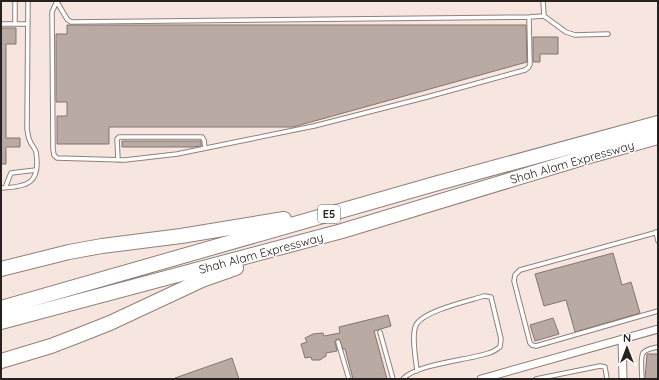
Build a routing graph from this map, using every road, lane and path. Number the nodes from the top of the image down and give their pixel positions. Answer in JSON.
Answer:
{"nodes":[{"id":1,"x":15,"y":1,"type":"edge"},
{"id":2,"x":28,"y":1,"type":"edge"},
{"id":3,"x":57,"y":1,"type":"edge"},
{"id":4,"x":543,"y":1,"type":"edge"},
{"id":5,"x":544,"y":16,"type":"junction"},
{"id":6,"x":529,"y":17,"type":"junction"},
{"id":7,"x":1,"y":24,"type":"edge"},
{"id":8,"x":15,"y":24,"type":"junction"},
{"id":9,"x":28,"y":24,"type":"junction"},
{"id":10,"x":608,"y":34,"type":"dead end"},
{"id":11,"x":658,"y":123,"type":"edge"},
{"id":12,"x":658,"y":137,"type":"edge"},
{"id":13,"x":205,"y":148,"type":"junction"},
{"id":14,"x":118,"y":160,"type":"junction"},
{"id":15,"x":36,"y":170,"type":"junction"},
{"id":16,"x":3,"y":188,"type":"edge"},
{"id":17,"x":356,"y":206,"type":"junction"},
{"id":18,"x":342,"y":231,"type":"junction"},
{"id":19,"x":657,"y":232,"type":"edge"},
{"id":20,"x":658,"y":241,"type":"edge"},
{"id":21,"x":1,"y":270,"type":"edge"},
{"id":22,"x":1,"y":308,"type":"edge"},
{"id":23,"x":658,"y":311,"type":"edge"},
{"id":24,"x":1,"y":322,"type":"edge"},
{"id":25,"x":658,"y":329,"type":"edge"},
{"id":26,"x":380,"y":332,"type":"dead end"},
{"id":27,"x":622,"y":340,"type":"junction"},
{"id":28,"x":338,"y":342,"type":"dead end"},
{"id":29,"x":658,"y":347,"type":"edge"},
{"id":30,"x":1,"y":361,"type":"edge"},
{"id":31,"x":417,"y":371,"type":"junction"},
{"id":32,"x":349,"y":379,"type":"edge"},
{"id":33,"x":393,"y":379,"type":"edge"},
{"id":34,"x":403,"y":379,"type":"edge"},
{"id":35,"x":481,"y":379,"type":"edge"},
{"id":36,"x":536,"y":379,"type":"edge"},
{"id":37,"x":607,"y":379,"type":"edge"},
{"id":38,"x":623,"y":379,"type":"edge"},
{"id":39,"x":642,"y":379,"type":"edge"}],
"edges":[{"from":1,"to":8,"type":"lane"},
{"from":2,"to":9,"type":"lane"},
{"from":3,"to":6,"type":"lane"},
{"from":3,"to":14,"type":"lane"},
{"from":4,"to":5,"type":"lane"},
{"from":5,"to":6,"type":"lane"},
{"from":5,"to":10,"type":"lane"},
{"from":6,"to":13,"type":"lane"},
{"from":7,"to":8,"type":"lane"},
{"from":8,"to":9,"type":"lane"},
{"from":9,"to":15,"type":"lane"},
{"from":11,"to":17,"type":"highway","name":"Shah Alam Expressway","number":"E5"},
{"from":12,"to":18,"type":"highway","name":"Shah Alam Expressway","number":"E5"},
{"from":13,"to":14,"type":"lane"},
{"from":13,"to":14,"type":"lane"},
{"from":15,"to":16,"type":"lane"},
{"from":15,"to":16,"type":"lane"},
{"from":17,"to":21,"type":"highway"},
{"from":17,"to":22,"type":"highway","name":"Shah Alam Expressway","number":"E5"},
{"from":18,"to":24,"type":"highway","name":"Shah Alam Expressway","number":"E5"},
{"from":18,"to":30,"type":"highway"},
{"from":19,"to":20,"type":"lane"},
{"from":19,"to":23,"type":"lane"},
{"from":25,"to":27,"type":"street"},
{"from":26,"to":33,"type":"lane"},
{"from":27,"to":35,"type":"street"},
{"from":27,"to":38,"type":"street"},
{"from":28,"to":32,"type":"lane"},
{"from":29,"to":39,"type":"lane"},
{"from":31,"to":31,"type":"lane"},
{"from":31,"to":34,"type":"lane"},
{"from":36,"to":37,"type":"lane"}]}
